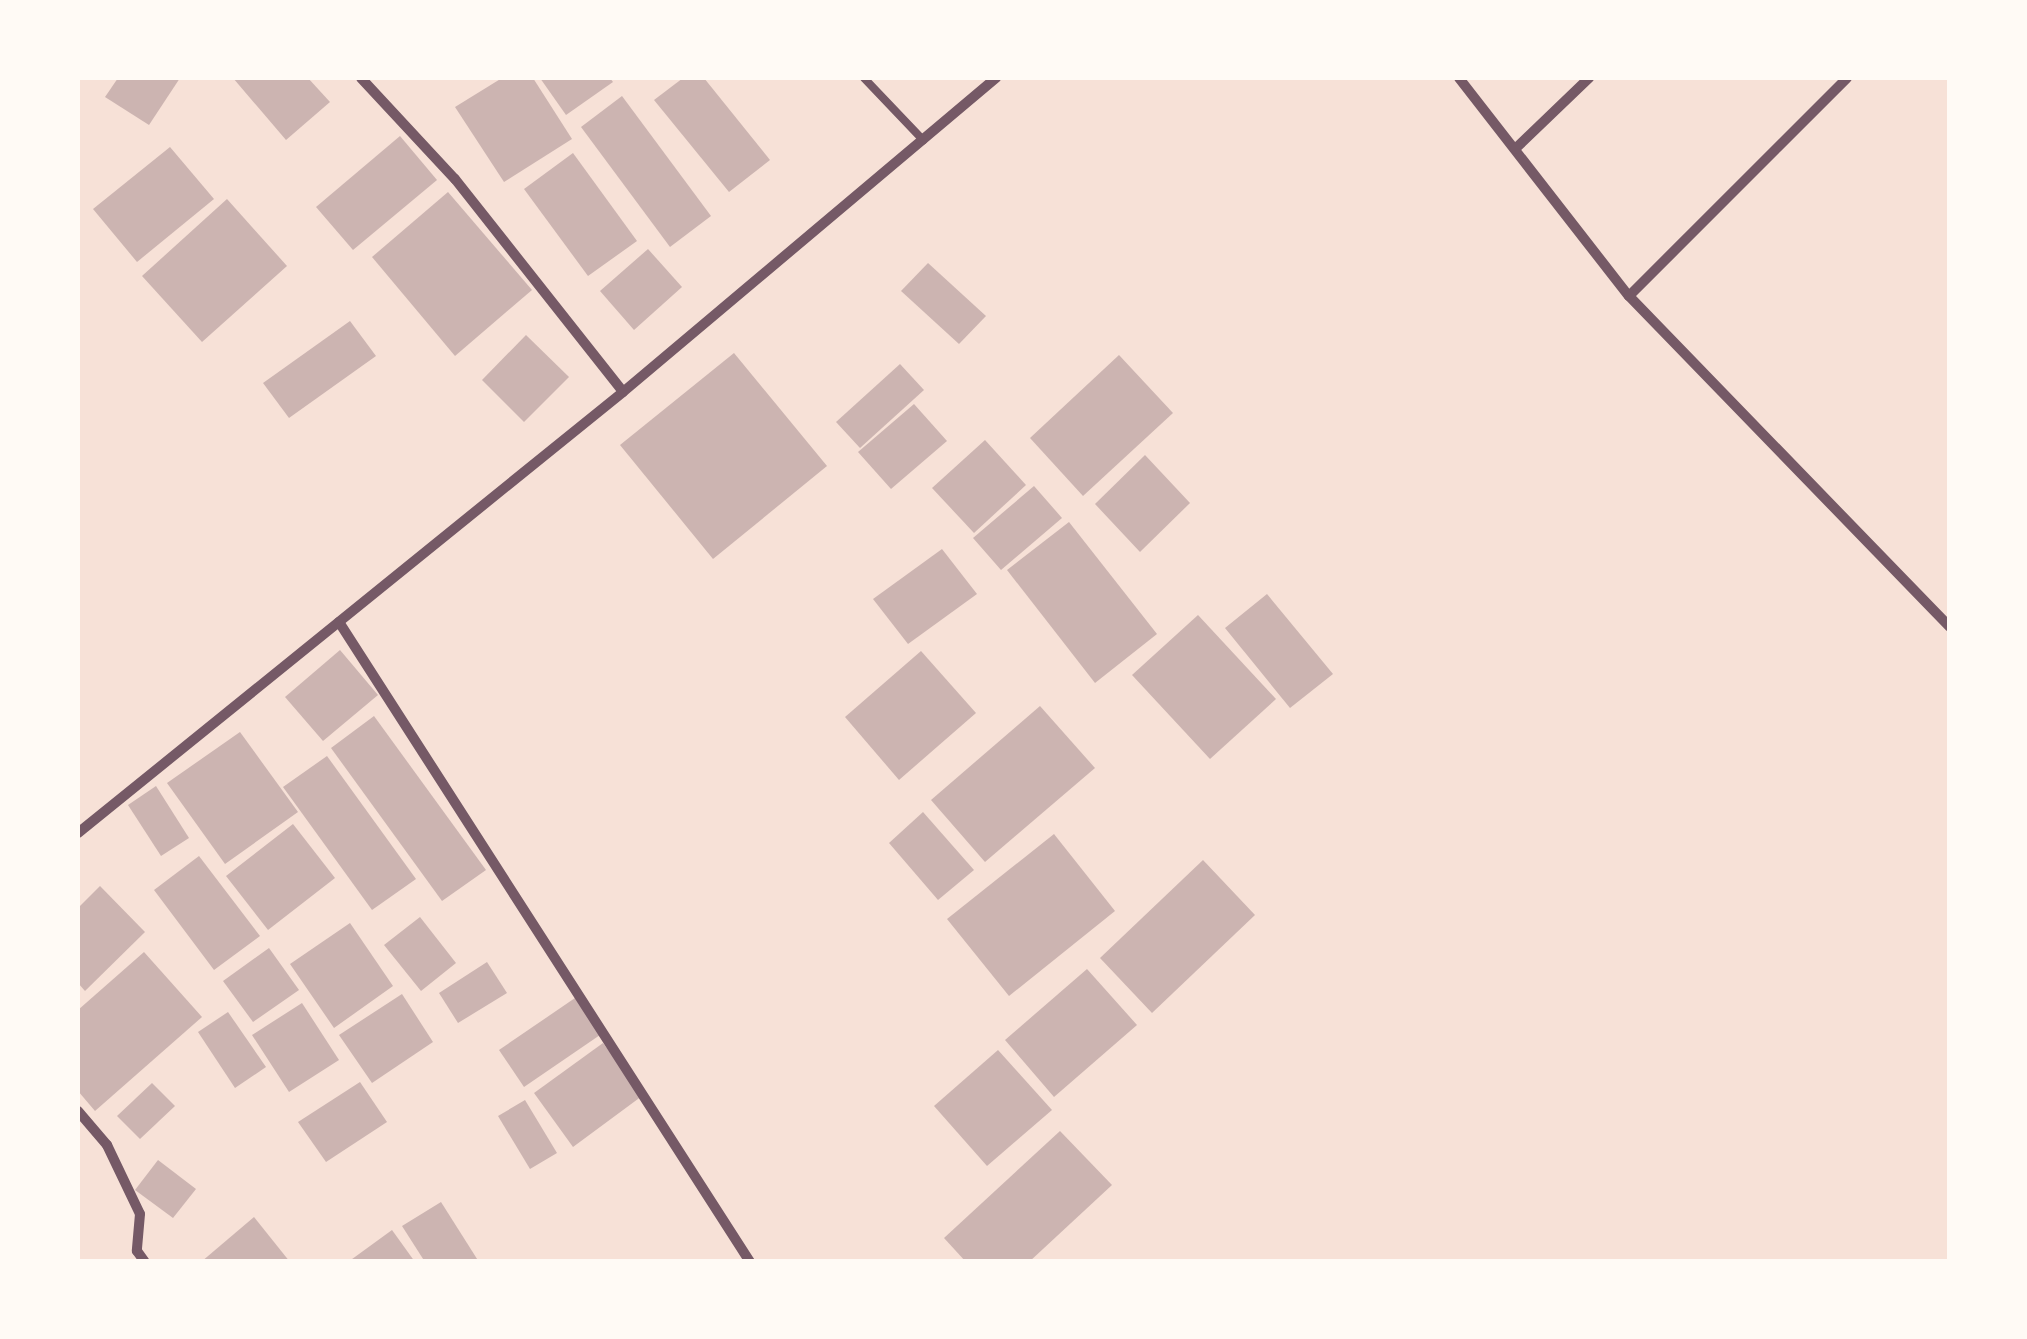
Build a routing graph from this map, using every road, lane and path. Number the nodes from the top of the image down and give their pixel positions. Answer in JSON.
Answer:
{"nodes":[{"id":1,"x":361,"y":78,"type":"edge"},
{"id":2,"x":864,"y":78,"type":"edge"},
{"id":3,"x":996,"y":78,"type":"edge"},
{"id":4,"x":1459,"y":78,"type":"edge"},
{"id":5,"x":1589,"y":78,"type":"edge"},
{"id":6,"x":1846,"y":78,"type":"edge"},
{"id":7,"x":923,"y":140,"type":"junction"},
{"id":8,"x":1516,"y":149,"type":"junction"},
{"id":9,"x":1630,"y":296,"type":"junction"},
{"id":10,"x":623,"y":392,"type":"junction"},
{"id":11,"x":339,"y":622,"type":"junction"},
{"id":12,"x":1950,"y":627,"type":"edge"},
{"id":13,"x":78,"y":834,"type":"edge"},
{"id":14,"x":78,"y":1111,"type":"edge"},
{"id":15,"x":144,"y":1262,"type":"edge"},
{"id":16,"x":750,"y":1262,"type":"edge"}],
"edges":[{"from":1,"to":10,"type":"street"},
{"from":2,"to":7,"type":"lane"},
{"from":3,"to":7,"type":"street"},
{"from":4,"to":8,"type":"street"},
{"from":5,"to":8,"type":"street"},
{"from":6,"to":9,"type":"street"},
{"from":7,"to":10,"type":"street"},
{"from":8,"to":9,"type":"street"},
{"from":9,"to":12,"type":"street"},
{"from":10,"to":11,"type":"street"},
{"from":11,"to":13,"type":"street"},
{"from":11,"to":16,"type":"street"},
{"from":14,"to":15,"type":"street"}]}
